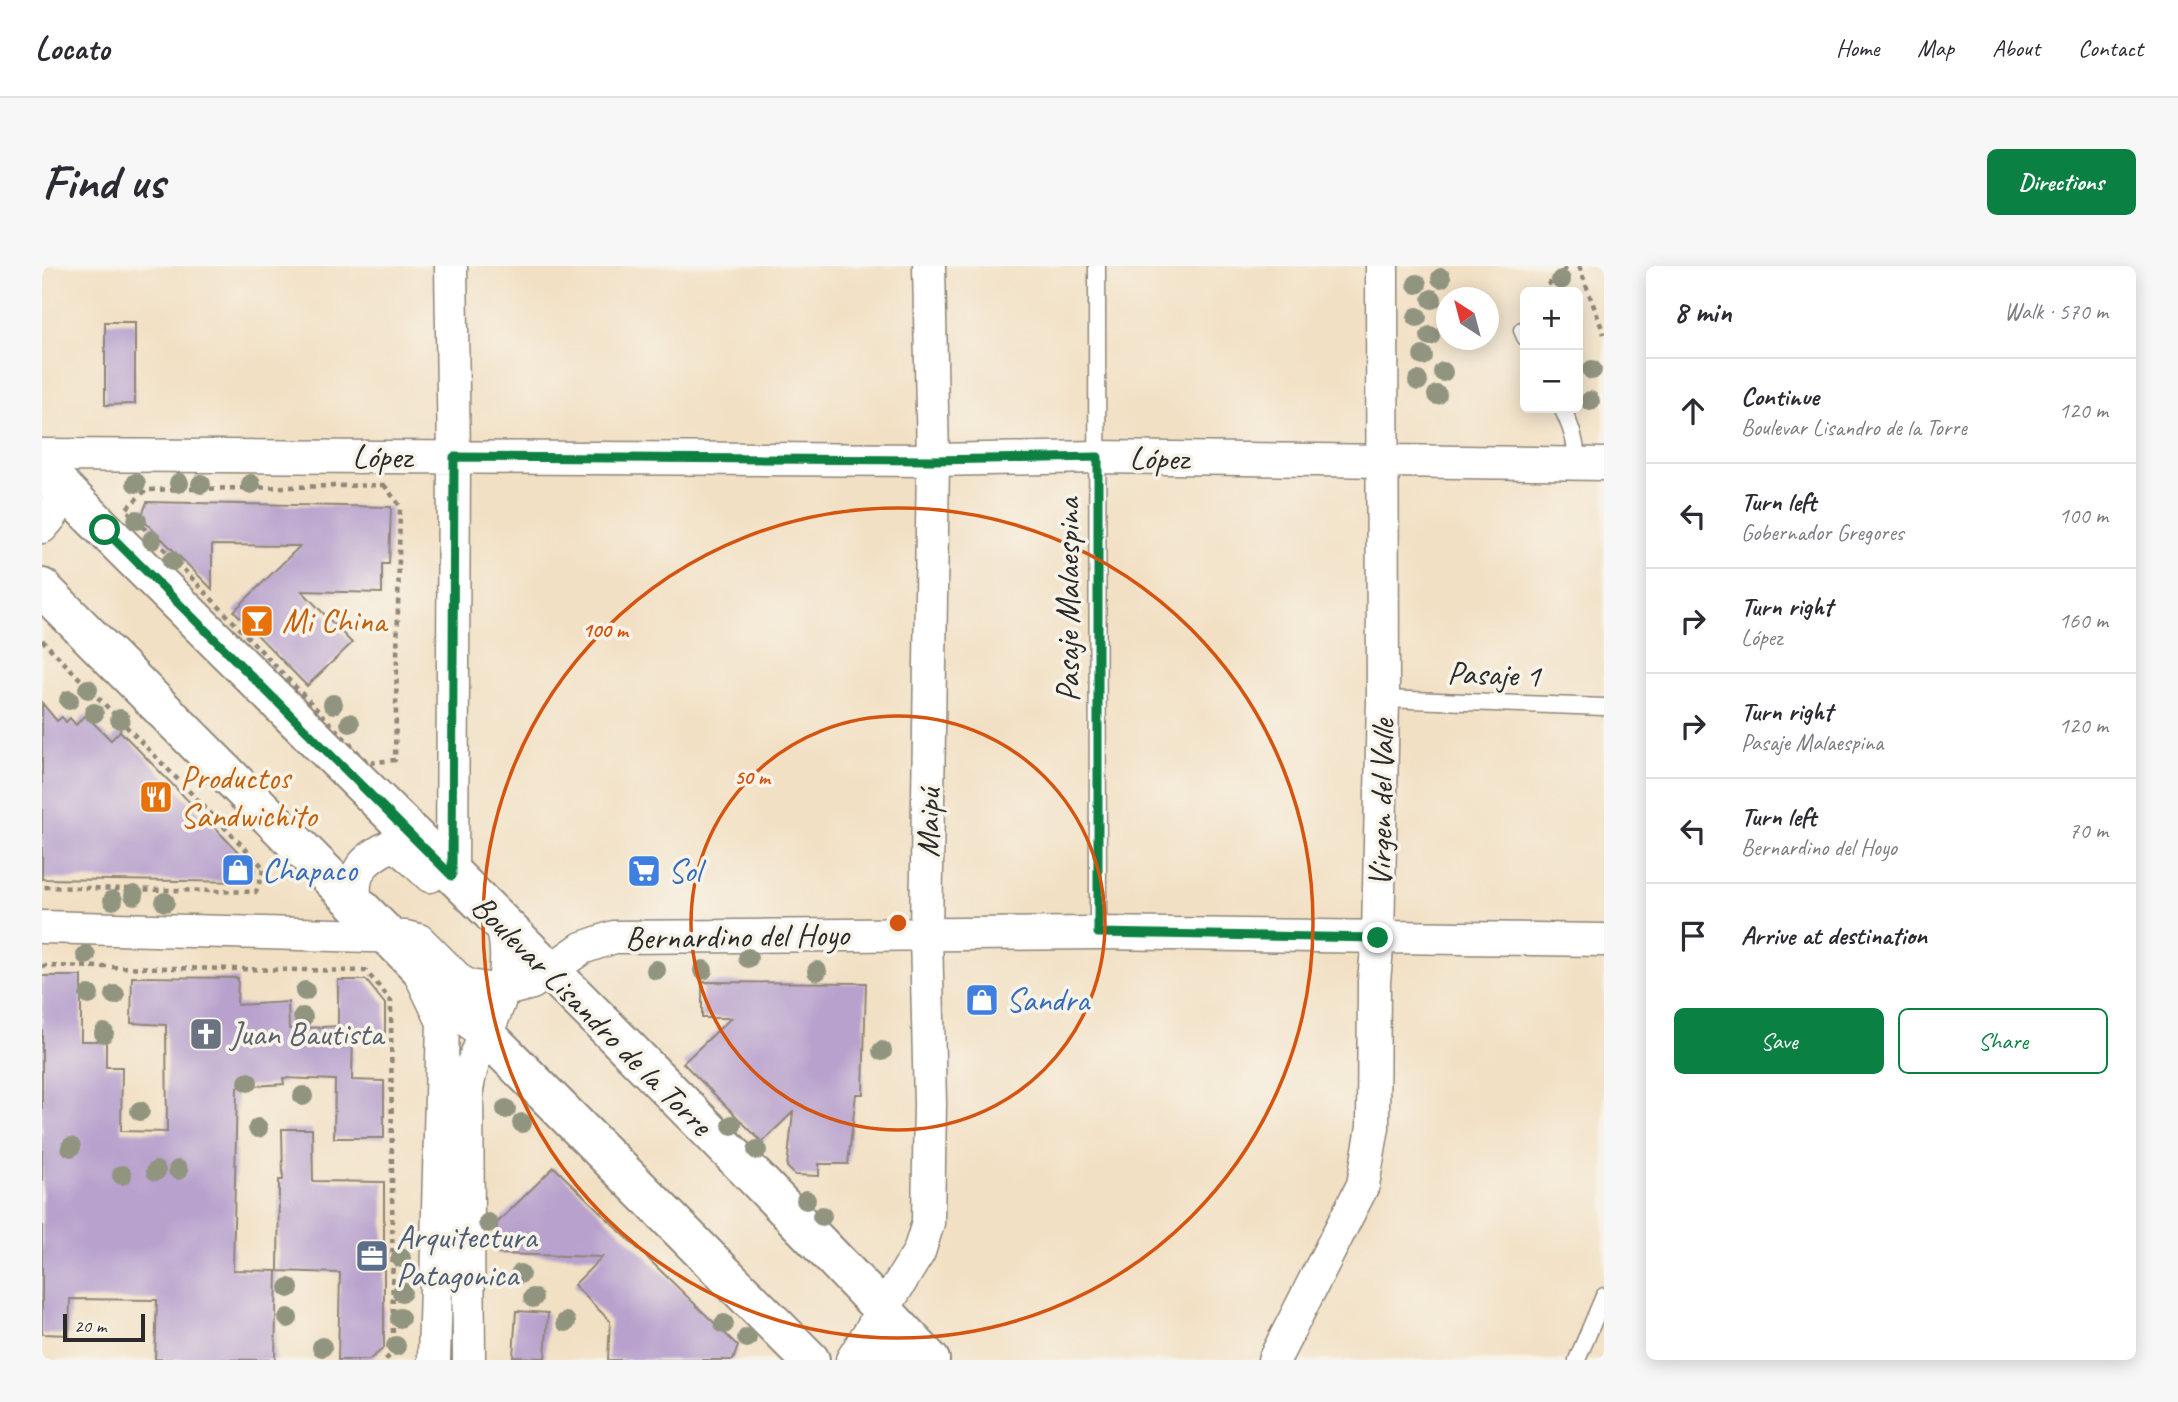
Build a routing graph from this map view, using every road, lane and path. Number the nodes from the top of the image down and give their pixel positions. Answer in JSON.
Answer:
{"nodes":[{"id":1,"x":451,"y":266,"type":"edge"},
{"id":2,"x":929,"y":266,"type":"edge"},
{"id":3,"x":1097,"y":266,"type":"edge"},
{"id":4,"x":1382,"y":266,"type":"edge"},
{"id":5,"x":1569,"y":266,"type":"edge"},
{"id":6,"x":1579,"y":266,"type":"edge"},
{"id":7,"x":1546,"y":287,"type":"edge"},
{"id":8,"x":1604,"y":334,"type":"edge"},
{"id":9,"x":1565,"y":413,"type":"edge"},
{"id":10,"x":454,"y":457,"type":"junction"},
{"id":11,"x":1098,"y":457,"type":"junction"},
{"id":12,"x":933,"y":460,"type":"junction"},
{"id":13,"x":1382,"y":461,"type":"junction"},
{"id":14,"x":1590,"y":464,"type":"edge"},
{"id":15,"x":46,"y":467,"type":"edge"},
{"id":16,"x":42,"y":527,"type":"edge"},
{"id":17,"x":42,"y":588,"type":"edge"},
{"id":18,"x":42,"y":640,"type":"edge"},
{"id":19,"x":1383,"y":699,"type":"junction"},
{"id":20,"x":1604,"y":707,"type":"edge"},
{"id":21,"x":368,"y":763,"type":"joint"},
{"id":22,"x":452,"y":876,"type":"junction"},
{"id":23,"x":42,"y":887,"type":"edge"},
{"id":24,"x":356,"y":902,"type":"junction"},
{"id":25,"x":500,"y":922,"type":"junction"},
{"id":26,"x":42,"y":928,"type":"edge"},
{"id":27,"x":1098,"y":933,"type":"junction"},
{"id":28,"x":926,"y":934,"type":"junction"},
{"id":29,"x":1378,"y":938,"type":"junction"},
{"id":30,"x":1604,"y":940,"type":"edge"},
{"id":31,"x":400,"y":946,"type":"junction"},
{"id":32,"x":42,"y":965,"type":"edge"},
{"id":33,"x":551,"y":970,"type":"junction"},
{"id":34,"x":502,"y":991,"type":"junction"},
{"id":35,"x":485,"y":1032,"type":"junction"},
{"id":36,"x":1604,"y":1296,"type":"edge"},
{"id":37,"x":883,"y":1310,"type":"junction"},
{"id":38,"x":385,"y":1360,"type":"edge"},
{"id":39,"x":434,"y":1360,"type":"edge"},
{"id":40,"x":469,"y":1360,"type":"edge"},
{"id":41,"x":810,"y":1360,"type":"edge"},
{"id":42,"x":852,"y":1360,"type":"edge"},
{"id":43,"x":871,"y":1360,"type":"edge"},
{"id":44,"x":898,"y":1360,"type":"edge"},
{"id":45,"x":930,"y":1360,"type":"edge"},
{"id":46,"x":1274,"y":1360,"type":"edge"},
{"id":47,"x":1577,"y":1360,"type":"edge"}],
"edges":[{"from":1,"to":10,"type":"street"},
{"from":2,"to":12,"type":"street","name":"Maipú"},
{"from":3,"to":11,"type":"lane","name":"Pasaje Malaespina"},
{"from":4,"to":13,"type":"street","name":"Virgen del Valle"},
{"from":5,"to":7,"type":"path"},
{"from":6,"to":8,"type":"path"},
{"from":9,"to":14,"type":"lane"},
{"from":10,"to":12,"type":"street","name":"López"},
{"from":10,"to":15,"type":"street","name":"López"},
{"from":10,"to":22,"type":"street"},
{"from":11,"to":12,"type":"street","name":"López"},
{"from":11,"to":13,"type":"street","name":"López"},
{"from":11,"to":27,"type":"lane","name":"Pasaje Malaespina"},
{"from":12,"to":28,"type":"street","name":"Maipú"},
{"from":13,"to":14,"type":"street","name":"López"},
{"from":13,"to":19,"type":"street","name":"Virgen del Valle"},
{"from":15,"to":16,"type":"street"},
{"from":15,"to":22,"type":"street","name":"Boulevar Lisandro de la Torre"},
{"from":17,"to":24,"type":"street"},
{"from":18,"to":23,"type":"path"},
{"from":19,"to":20,"type":"lane","name":"Pasaje 1"},
{"from":19,"to":29,"type":"street","name":"Virgen del Valle"},
{"from":21,"to":21,"type":"path"},
{"from":22,"to":25,"type":"street","name":"Boulevar Lisandro de la Torre"},
{"from":24,"to":25,"type":"street"},
{"from":24,"to":31,"type":"street"},
{"from":25,"to":33,"type":"street","name":"Boulevar Lisandro de la Torre"},
{"from":25,"to":34,"type":"street"},
{"from":26,"to":31,"type":"street"},
{"from":27,"to":28,"type":"street","name":"Bernardino del Hoyo"},
{"from":27,"to":29,"type":"street","name":"Bernardino del Hoyo"},
{"from":28,"to":33,"type":"street","name":"Bernardino del Hoyo"},
{"from":28,"to":37,"type":"street","name":"Maipú"},
{"from":29,"to":30,"type":"street","name":"Bernardino del Hoyo"},
{"from":29,"to":46,"type":"street","name":"Virgen del Valle"},
{"from":31,"to":34,"type":"street"},
{"from":31,"to":35,"type":"street"},
{"from":31,"to":39,"type":"street"},
{"from":32,"to":38,"type":"path"},
{"from":33,"to":34,"type":"street","name":"Bernardino del Hoyo"},
{"from":33,"to":37,"type":"street","name":"Boulevar Lisandro de la Torre"},
{"from":34,"to":35,"type":"street"},
{"from":35,"to":40,"type":"street"},
{"from":35,"to":41,"type":"street"},
{"from":36,"to":47,"type":"lane"},
{"from":37,"to":42,"type":"street","name":"Maipú"},
{"from":37,"to":45,"type":"street","name":"Boulevar Lisandro de la Torre"},
{"from":43,"to":44,"type":"street"}]}
